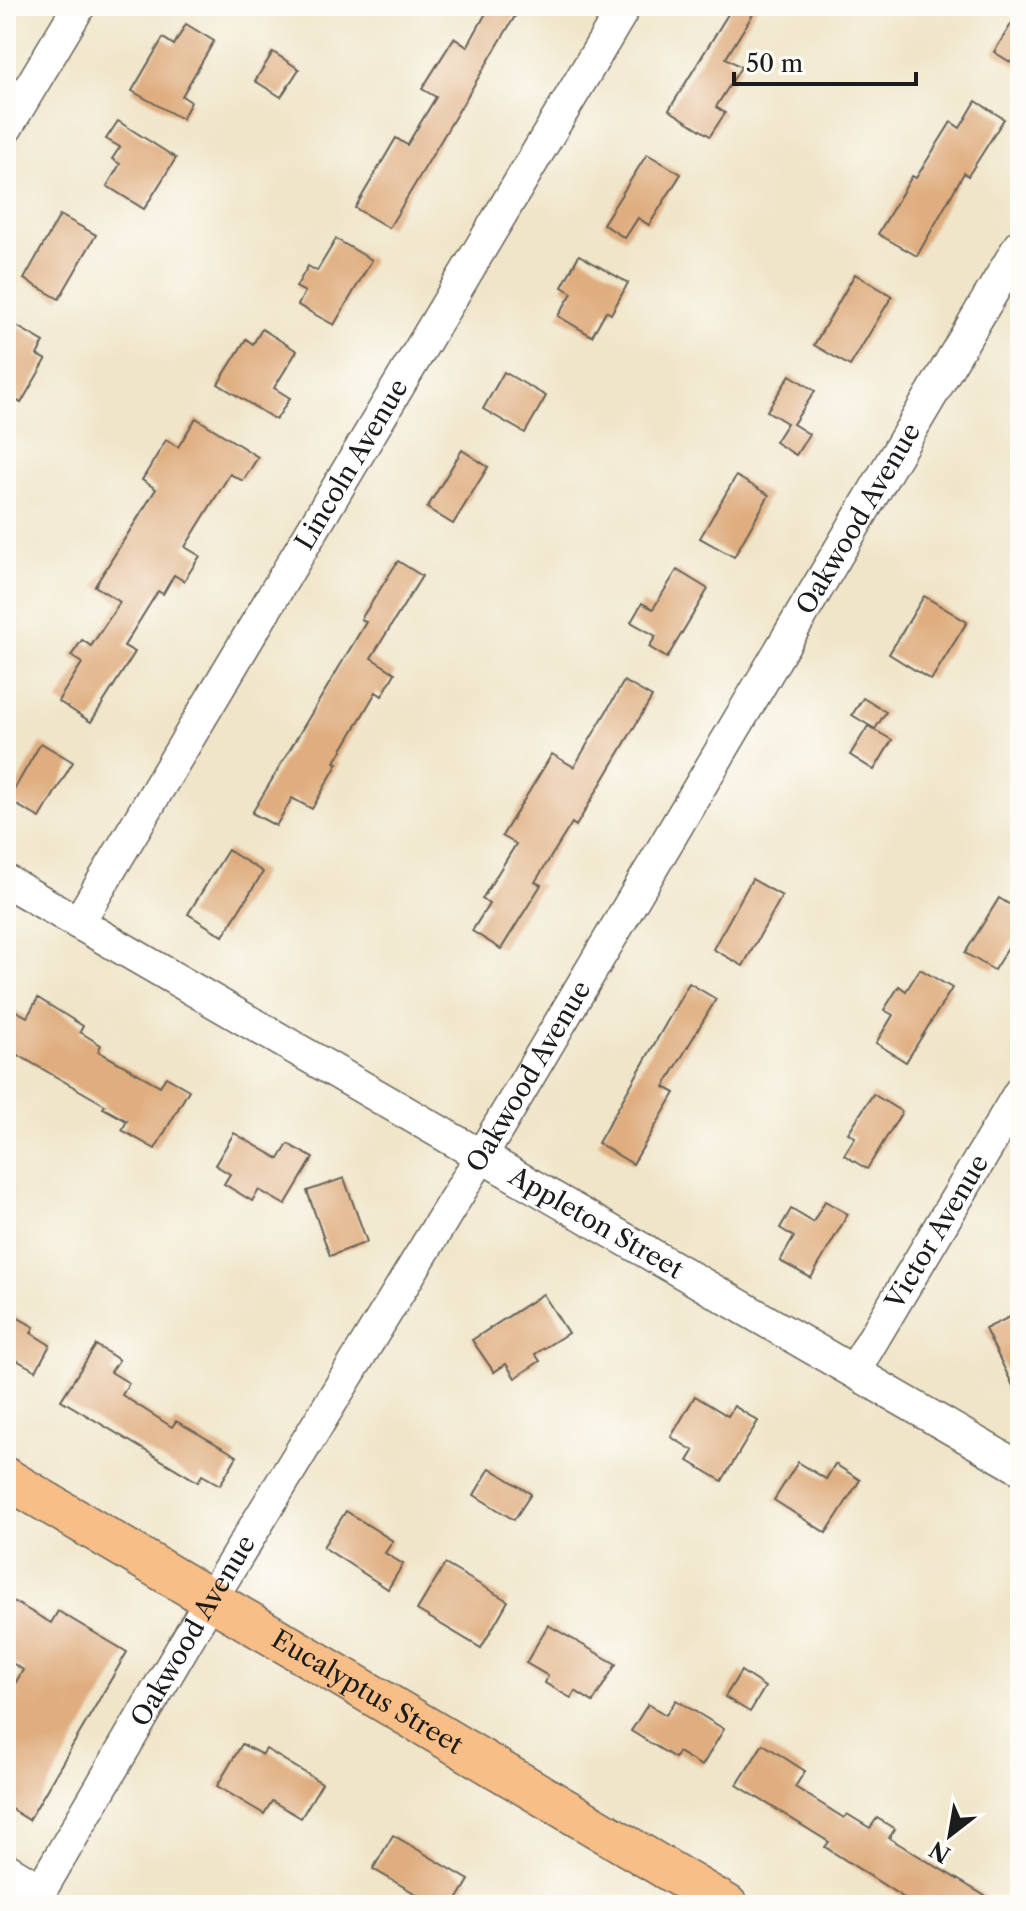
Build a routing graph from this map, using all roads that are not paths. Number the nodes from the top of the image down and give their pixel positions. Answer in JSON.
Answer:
{"nodes":[{"id":1,"x":79,"y":6,"type":"edge"},
{"id":2,"x":625,"y":6,"type":"edge"},
{"id":3,"x":6,"y":128,"type":"edge"},
{"id":4,"x":1020,"y":245,"type":"edge"},
{"id":5,"x":6,"y":881,"type":"edge"},
{"id":6,"x":78,"y":923,"type":"junction"},
{"id":7,"x":1020,"y":1092,"type":"edge"},
{"id":8,"x":482,"y":1155,"type":"junction"},
{"id":9,"x":854,"y":1371,"type":"junction"},
{"id":10,"x":1020,"y":1468,"type":"edge"},
{"id":11,"x":6,"y":1478,"type":"edge"},
{"id":12,"x":211,"y":1599,"type":"junction"},
{"id":13,"x":6,"y":1869,"type":"edge"},
{"id":14,"x":36,"y":1897,"type":"edge"},
{"id":15,"x":727,"y":1905,"type":"edge"}],
"edges":[{"from":1,"to":3,"type":"street"},
{"from":2,"to":6,"type":"street","name":"Lincoln Avenue"},
{"from":4,"to":8,"type":"street","name":"Oakwood Avenue"},
{"from":5,"to":6,"type":"street","name":"Appleton Street"},
{"from":6,"to":8,"type":"street","name":"Appleton Street"},
{"from":7,"to":9,"type":"street","name":"Victor Avenue"},
{"from":8,"to":9,"type":"street","name":"Appleton Street"},
{"from":8,"to":12,"type":"street","name":"Oakwood Avenue"},
{"from":9,"to":10,"type":"street","name":"Appleton Street"},
{"from":11,"to":12,"type":"main road","name":"Eucalyptus Street"},
{"from":12,"to":14,"type":"street","name":"Oakwood Avenue"},
{"from":12,"to":15,"type":"main road","name":"Eucalyptus Street"},
{"from":13,"to":14,"type":"street"}]}
